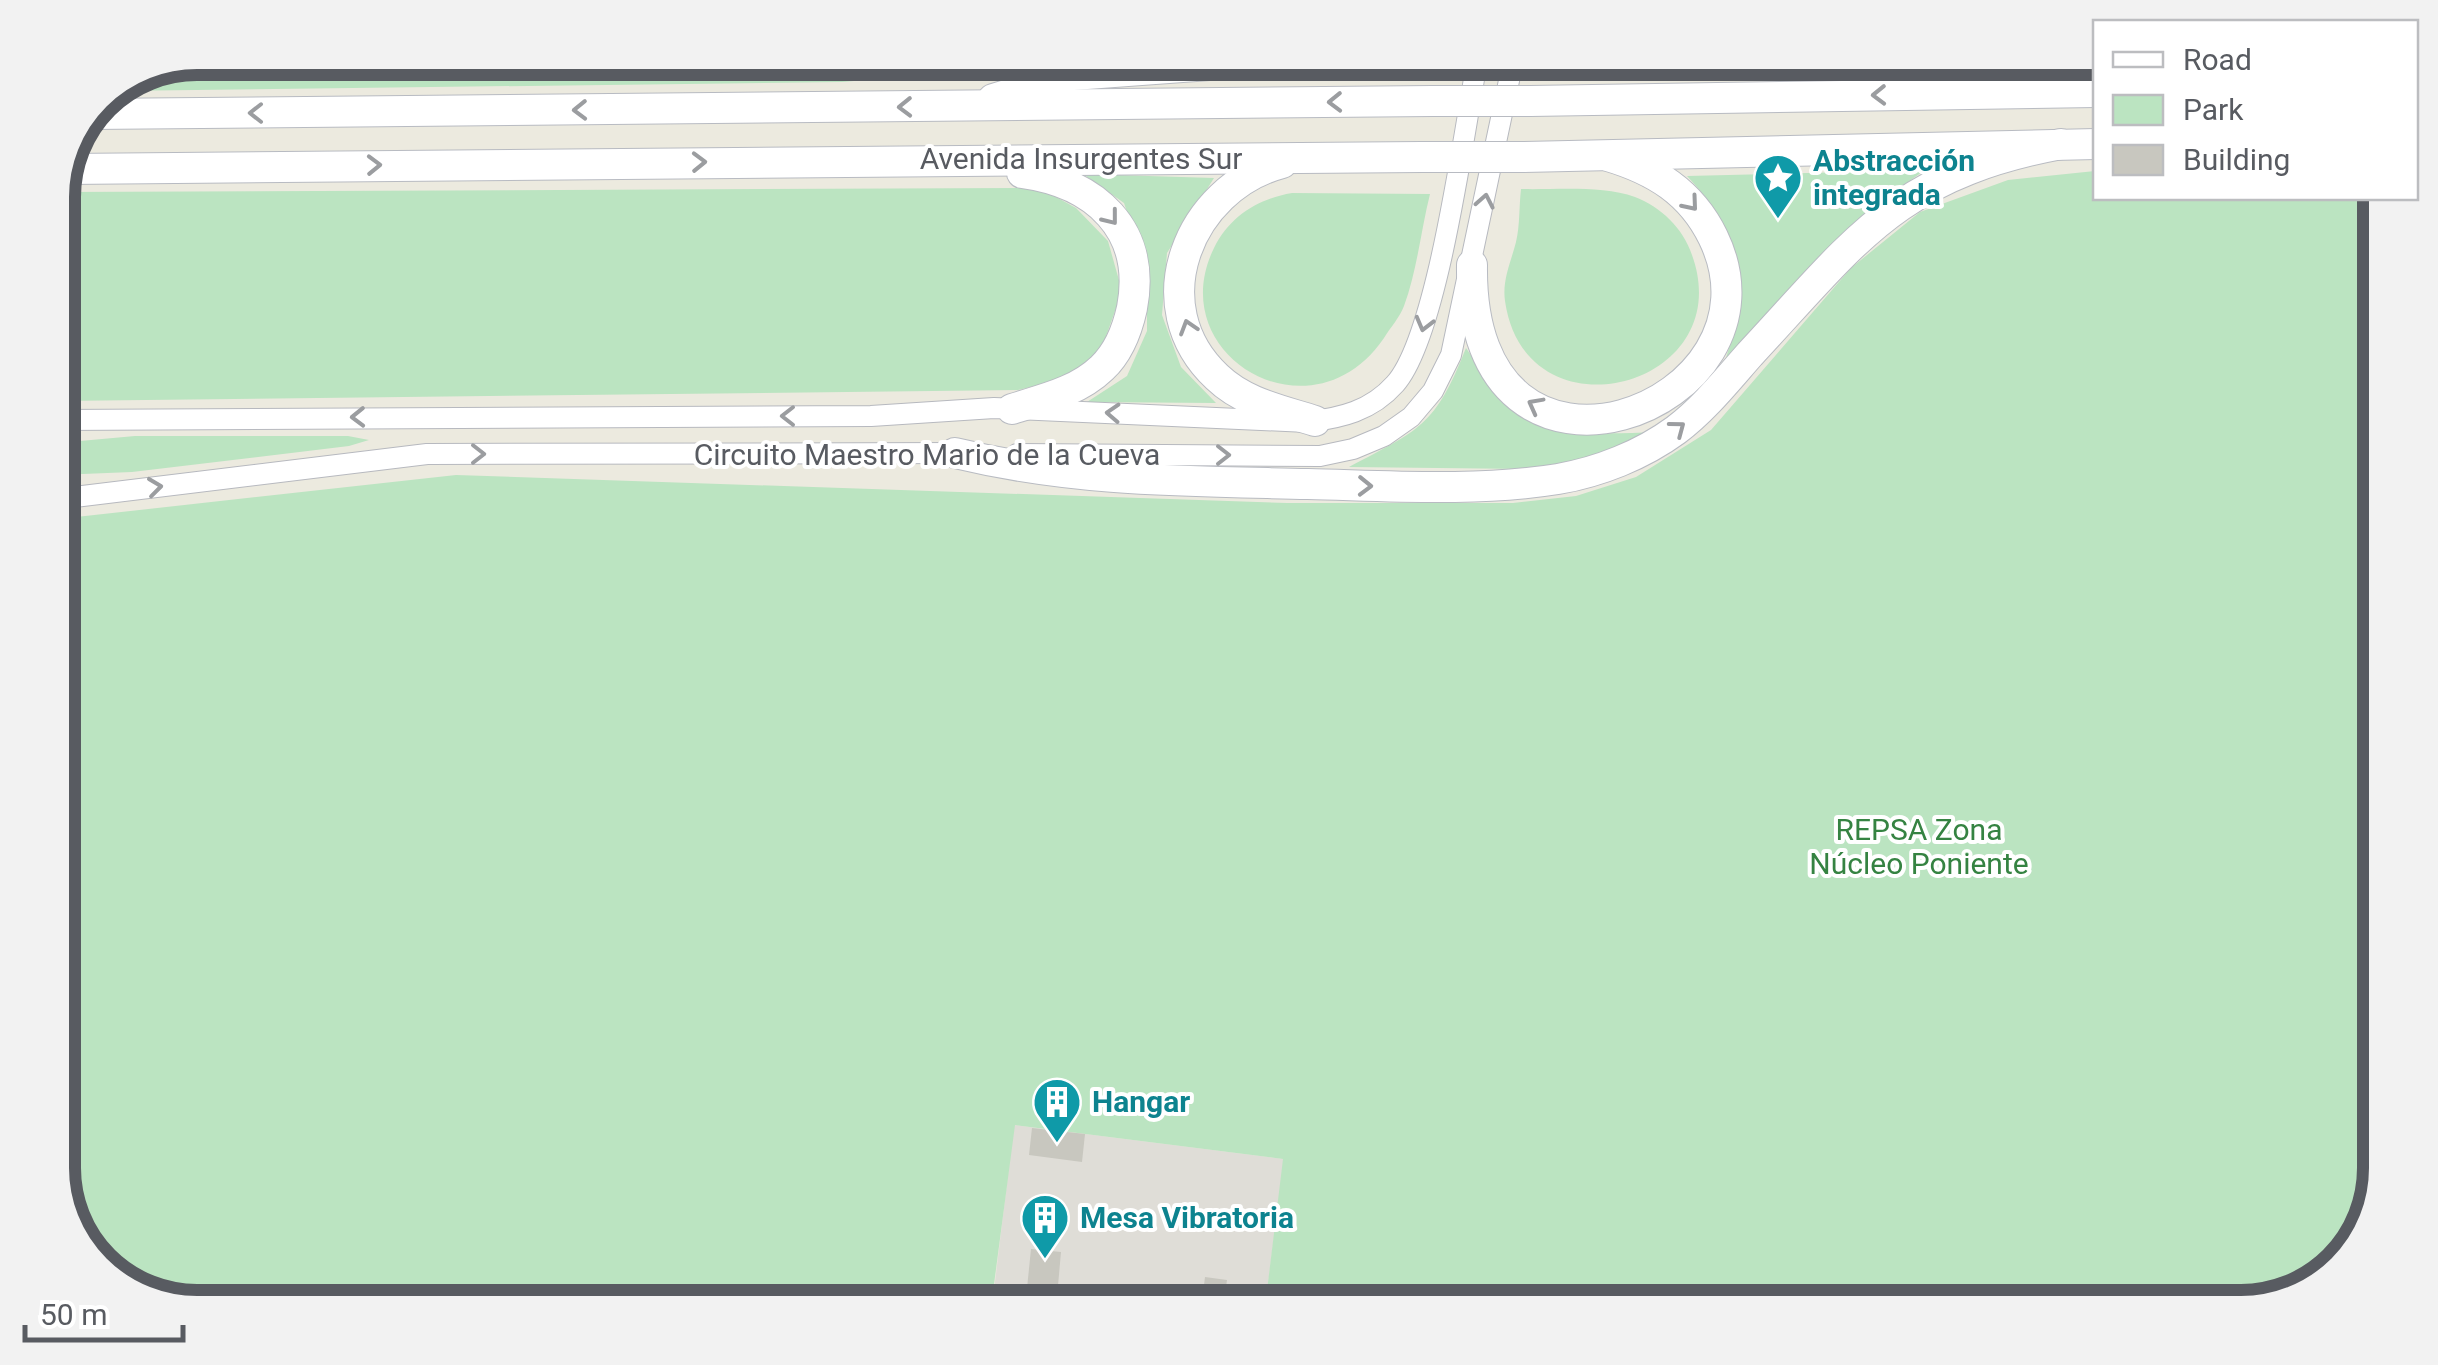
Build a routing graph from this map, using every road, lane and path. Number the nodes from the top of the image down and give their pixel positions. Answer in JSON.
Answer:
{"nodes":[{"id":1,"x":1073,"y":75,"type":"edge"},
{"id":2,"x":1475,"y":75,"type":"edge"},
{"id":3,"x":1511,"y":75,"type":"edge"},
{"id":4,"x":1941,"y":75,"type":"edge"},
{"id":5,"x":2093,"y":92,"type":"edge"},
{"id":6,"x":1976,"y":94,"type":"junction"},
{"id":7,"x":977,"y":106,"type":"junction"},
{"id":8,"x":108,"y":114,"type":"edge"},
{"id":9,"x":2061,"y":144,"type":"junction"},
{"id":10,"x":2093,"y":144,"type":"edge"},
{"id":11,"x":1608,"y":156,"type":"junction"},
{"id":12,"x":1314,"y":158,"type":"junction"},
{"id":13,"x":925,"y":160,"type":"junction"},
{"id":14,"x":78,"y":169,"type":"edge"},
{"id":15,"x":1472,"y":265,"type":"junction"},
{"id":16,"x":1012,"y":409,"type":"junction"},
{"id":17,"x":75,"y":420,"type":"edge"},
{"id":18,"x":1316,"y":420,"type":"junction"},
{"id":19,"x":955,"y":453,"type":"junction"},
{"id":20,"x":75,"y":496,"type":"edge"}],
"edges":[{"from":1,"to":7,"type":"main road"},
{"from":2,"to":18,"type":"street","name":"Circuito Maestro Mario de la Cueva","one_way":true},
{"from":15,"to":3,"type":"street","name":"Circuito Maestro Mario de la Cueva","one_way":true},
{"from":4,"to":6,"type":"main road"},
{"from":5,"to":6,"type":"main road","name":"Avenida Insurgentes Sur"},
{"from":6,"to":7,"type":"main road","name":"Avenida Insurgentes Sur","one_way":true,"bridge":true},
{"from":7,"to":8,"type":"main road","name":"Avenida Insurgentes Sur","one_way":true},
{"from":9,"to":10,"type":"main road","name":"Avenida Insurgentes Sur"},
{"from":9,"to":11,"type":"main road","name":"Avenida Insurgentes Sur"},
{"from":19,"to":9,"type":"main road","one_way":true},
{"from":11,"to":12,"type":"main road","name":"Avenida Insurgentes Sur","bridge":true},
{"from":11,"to":15,"type":"main road","one_way":true},
{"from":12,"to":13,"type":"main road","name":"Avenida Insurgentes Sur"},
{"from":18,"to":12,"type":"main road","one_way":true},
{"from":14,"to":13,"type":"main road","name":"Avenida Insurgentes Sur","one_way":true},
{"from":13,"to":16,"type":"main road","one_way":true},
{"from":19,"to":15,"type":"street","name":"Circuito Maestro Mario de la Cueva","one_way":true},
{"from":16,"to":17,"type":"street","name":"Circuito Maestro Mario de la Cueva","one_way":true},
{"from":18,"to":16,"type":"street","name":"Circuito Maestro Mario de la Cueva","one_way":true},
{"from":20,"to":19,"type":"street","name":"Circuito Maestro Mario de la Cueva","one_way":true}]}
